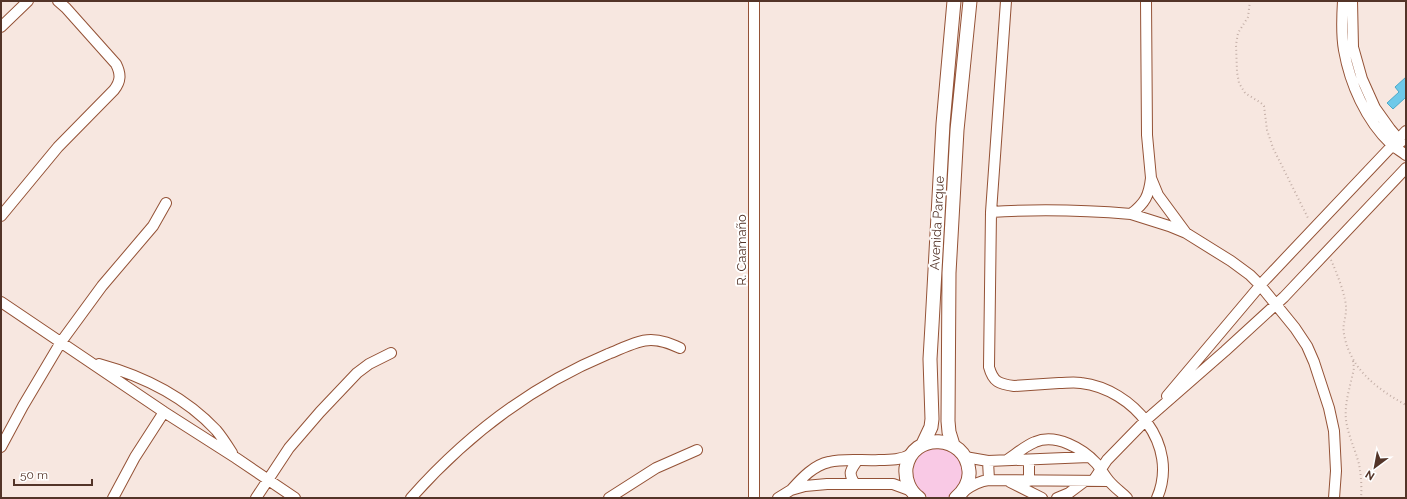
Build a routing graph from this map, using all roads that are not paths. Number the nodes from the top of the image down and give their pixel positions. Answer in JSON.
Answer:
{"nodes":[{"id":1,"x":28,"y":1,"type":"edge"},
{"id":2,"x":58,"y":1,"type":"edge"},
{"id":3,"x":754,"y":1,"type":"edge"},
{"id":4,"x":954,"y":1,"type":"edge"},
{"id":5,"x":970,"y":1,"type":"edge"},
{"id":6,"x":1006,"y":1,"type":"edge"},
{"id":7,"x":1146,"y":1,"type":"edge"},
{"id":8,"x":1343,"y":1,"type":"edge"},
{"id":9,"x":1352,"y":1,"type":"edge"},
{"id":10,"x":1,"y":27,"type":"edge"},
{"id":11,"x":1399,"y":138,"type":"edge"},
{"id":12,"x":1406,"y":149,"type":"edge"},
{"id":13,"x":1406,"y":154,"type":"edge"},
{"id":14,"x":1406,"y":168,"type":"edge"},
{"id":15,"x":1151,"y":178,"type":"junction"},
{"id":16,"x":166,"y":203,"type":"dead end"},
{"id":17,"x":991,"y":212,"type":"junction"},
{"id":18,"x":1131,"y":214,"type":"junction"},
{"id":19,"x":1,"y":216,"type":"edge"},
{"id":20,"x":1186,"y":234,"type":"junction"},
{"id":21,"x":1260,"y":285,"type":"junction"},
{"id":22,"x":1,"y":302,"type":"edge"},
{"id":23,"x":1276,"y":304,"type":"junction"},
{"id":24,"x":61,"y":342,"type":"junction"},
{"id":25,"x":680,"y":348,"type":"dead end"},
{"id":26,"x":391,"y":354,"type":"dead end"},
{"id":27,"x":92,"y":362,"type":"junction"},
{"id":28,"x":148,"y":381,"type":"junction"},
{"id":29,"x":140,"y":395,"type":"junction"},
{"id":30,"x":164,"y":412,"type":"junction"},
{"id":31,"x":198,"y":414,"type":"junction"},
{"id":32,"x":1146,"y":420,"type":"junction"},
{"id":33,"x":189,"y":428,"type":"junction"},
{"id":34,"x":923,"y":444,"type":"junction"},
{"id":35,"x":953,"y":445,"type":"junction"},
{"id":36,"x":1,"y":447,"type":"edge"},
{"id":37,"x":697,"y":450,"type":"dead end"},
{"id":38,"x":912,"y":454,"type":"junction"},
{"id":39,"x":1089,"y":456,"type":"junction"},
{"id":40,"x":965,"y":457,"type":"junction"},
{"id":41,"x":236,"y":458,"type":"junction"},
{"id":42,"x":1007,"y":460,"type":"junction"},
{"id":43,"x":1029,"y":460,"type":"junction"},
{"id":44,"x":858,"y":461,"type":"junction"},
{"id":45,"x":988,"y":461,"type":"junction"},
{"id":46,"x":1101,"y":468,"type":"junction"},
{"id":47,"x":268,"y":480,"type":"junction"},
{"id":48,"x":989,"y":480,"type":"junction"},
{"id":49,"x":1006,"y":481,"type":"junction"},
{"id":50,"x":1030,"y":481,"type":"junction"},
{"id":51,"x":1089,"y":481,"type":"junction"},
{"id":52,"x":1109,"y":481,"type":"junction"},
{"id":53,"x":855,"y":484,"type":"junction"},
{"id":54,"x":791,"y":490,"type":"junction"},
{"id":55,"x":915,"y":495,"type":"edge"},
{"id":56,"x":958,"y":496,"type":"edge"},
{"id":57,"x":113,"y":498,"type":"edge"},
{"id":58,"x":256,"y":498,"type":"edge"},
{"id":59,"x":295,"y":498,"type":"edge"},
{"id":60,"x":411,"y":498,"type":"edge"},
{"id":61,"x":609,"y":498,"type":"edge"},
{"id":62,"x":754,"y":498,"type":"edge"},
{"id":63,"x":778,"y":498,"type":"edge"},
{"id":64,"x":1042,"y":498,"type":"edge"},
{"id":65,"x":1057,"y":498,"type":"edge"},
{"id":66,"x":1127,"y":498,"type":"edge"},
{"id":67,"x":1157,"y":498,"type":"edge"},
{"id":68,"x":1334,"y":498,"type":"edge"}],
"edges":[{"from":1,"to":10,"type":"street"},
{"from":2,"to":19,"type":"street"},
{"from":3,"to":62,"type":"street","name":"R. Caamaño"},
{"from":4,"to":34,"type":"street","name":"Avenida Parque"},
{"from":5,"to":35,"type":"street","name":"Avenida Parque"},
{"from":6,"to":17,"type":"street"},
{"from":7,"to":15,"type":"street"},
{"from":8,"to":11,"type":"street"},
{"from":9,"to":11,"type":"street"},
{"from":11,"to":12,"type":"street"},
{"from":11,"to":13,"type":"street"},
{"from":11,"to":21,"type":"street"},
{"from":14,"to":23,"type":"street"},
{"from":15,"to":18,"type":"street"},
{"from":15,"to":20,"type":"street"},
{"from":16,"to":24,"type":"street"},
{"from":17,"to":18,"type":"street"},
{"from":17,"to":32,"type":"street"},
{"from":18,"to":20,"type":"street"},
{"from":20,"to":21,"type":"street"},
{"from":21,"to":23,"type":"street"},
{"from":21,"to":32,"type":"street"},
{"from":22,"to":24,"type":"street"},
{"from":23,"to":32,"type":"street"},
{"from":23,"to":68,"type":"street"},
{"from":24,"to":27,"type":"street"},
{"from":24,"to":36,"type":"street"},
{"from":25,"to":60,"type":"street"},
{"from":26,"to":47,"type":"street"},
{"from":27,"to":28,"type":"street"},
{"from":27,"to":29,"type":"street"},
{"from":28,"to":29,"type":"street"},
{"from":28,"to":31,"type":"street"},
{"from":29,"to":30,"type":"street"},
{"from":30,"to":33,"type":"street"},
{"from":30,"to":57,"type":"street"},
{"from":31,"to":33,"type":"street"},
{"from":31,"to":41,"type":"street"},
{"from":32,"to":46,"type":"street"},
{"from":32,"to":67,"type":"street"},
{"from":33,"to":41,"type":"street"},
{"from":34,"to":35,"type":"street"},
{"from":34,"to":38,"type":"street"},
{"from":35,"to":40,"type":"street"},
{"from":37,"to":61,"type":"street"},
{"from":38,"to":44,"type":"street"},
{"from":38,"to":55,"type":"street"},
{"from":39,"to":42,"type":"street"},
{"from":39,"to":43,"type":"street"},
{"from":39,"to":46,"type":"street"},
{"from":40,"to":45,"type":"street"},
{"from":40,"to":56,"type":"street"},
{"from":41,"to":47,"type":"street"},
{"from":42,"to":43,"type":"street"},
{"from":42,"to":45,"type":"street"},
{"from":43,"to":50,"type":"street"},
{"from":44,"to":53,"type":"street"},
{"from":44,"to":54,"type":"street"},
{"from":45,"to":48,"type":"street"},
{"from":46,"to":51,"type":"street"},
{"from":46,"to":52,"type":"street"},
{"from":47,"to":58,"type":"street"},
{"from":47,"to":59,"type":"street"},
{"from":48,"to":49,"type":"street"},
{"from":48,"to":56,"type":"street"},
{"from":49,"to":50,"type":"street"},
{"from":49,"to":64,"type":"street"},
{"from":50,"to":51,"type":"street"},
{"from":51,"to":52,"type":"street"},
{"from":51,"to":65,"type":"street"},
{"from":52,"to":66,"type":"street"},
{"from":53,"to":54,"type":"street"},
{"from":53,"to":55,"type":"street"},
{"from":54,"to":63,"type":"street"}]}
